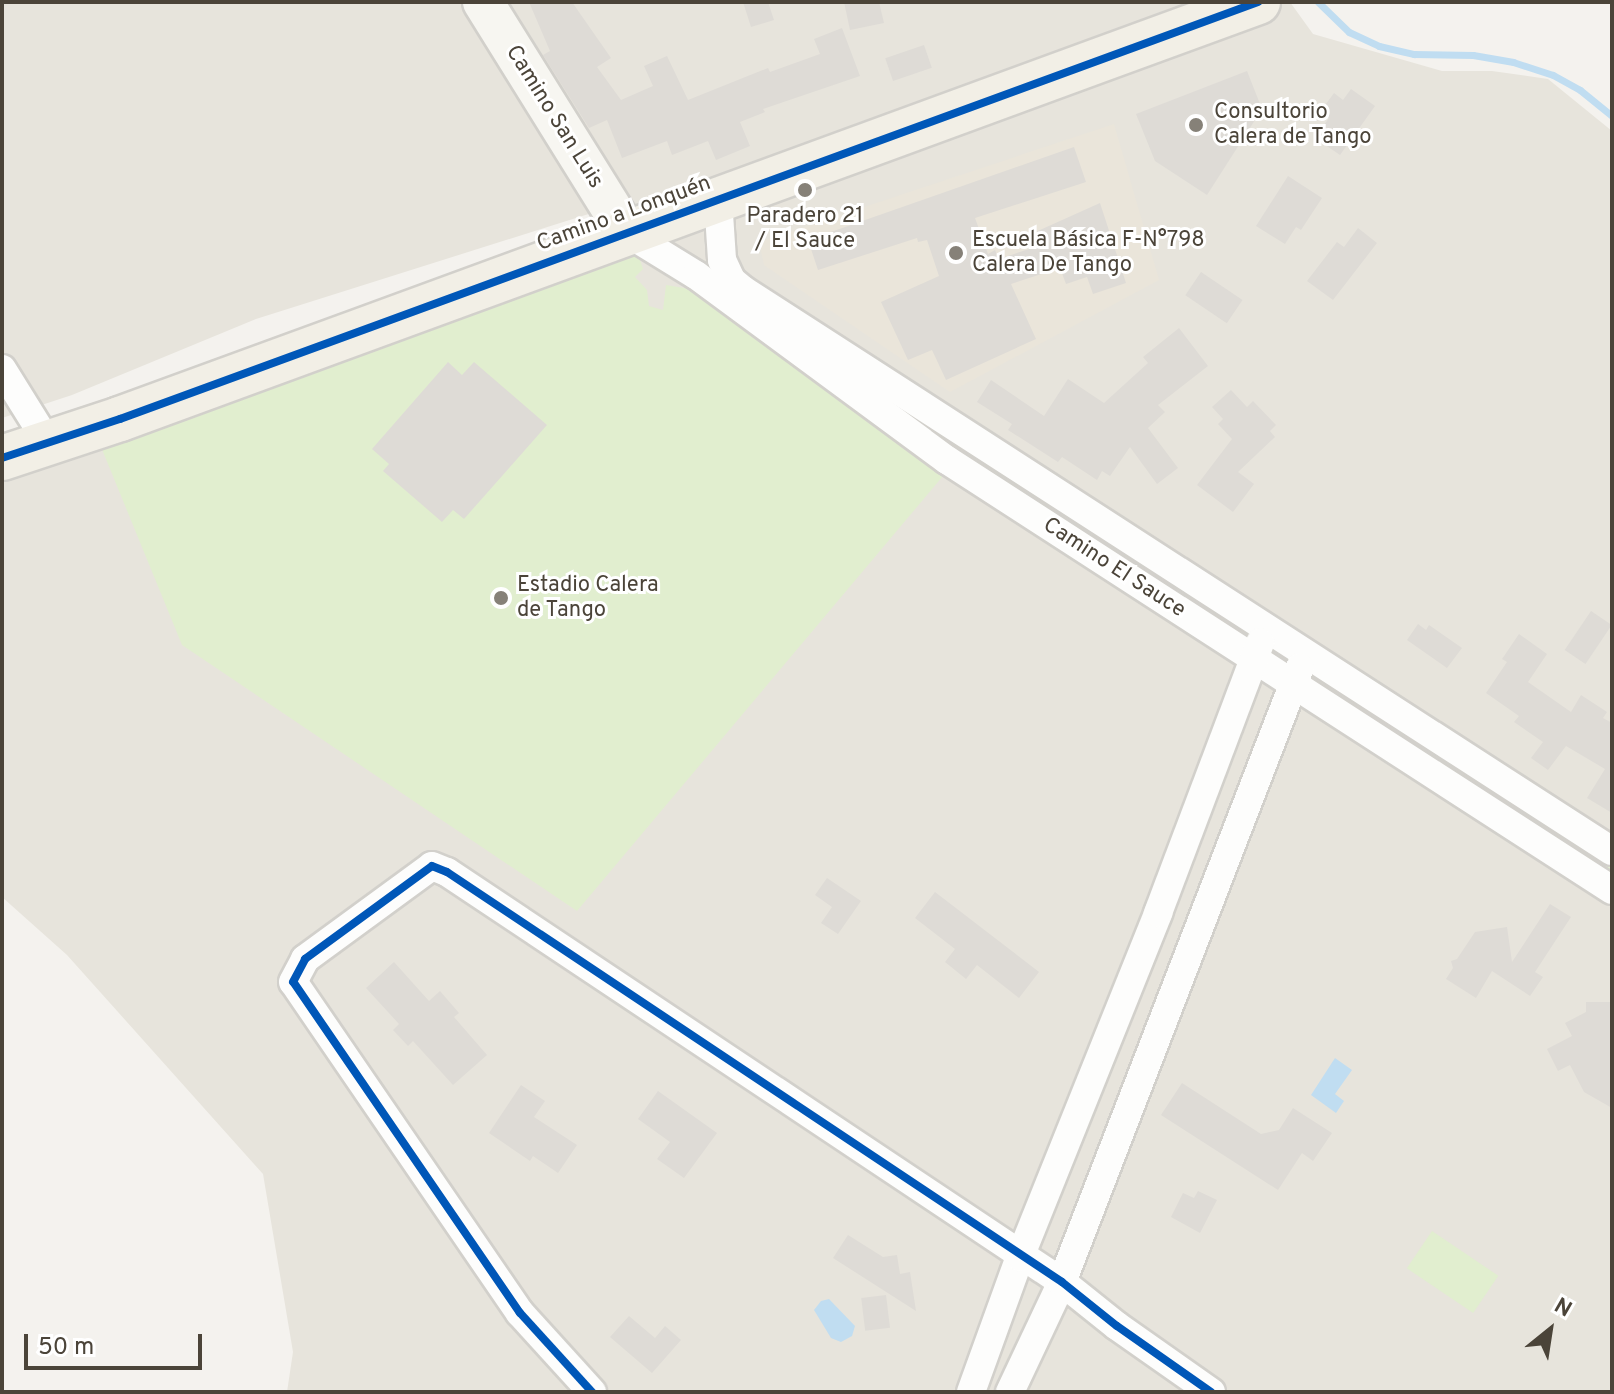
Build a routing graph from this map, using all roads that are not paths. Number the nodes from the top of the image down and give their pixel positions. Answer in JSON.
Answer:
{"nodes":[{"id":1,"x":483,"y":2,"type":"edge"},
{"id":2,"x":1258,"y":2,"type":"edge"},
{"id":3,"x":718,"y":199,"type":"junction"},
{"id":4,"x":626,"y":232,"type":"junction"},
{"id":5,"x":722,"y":260,"type":"junction"},
{"id":6,"x":696,"y":275,"type":"junction"},
{"id":7,"x":2,"y":369,"type":"edge"},
{"id":8,"x":17,"y":448,"type":"edge"},
{"id":9,"x":1266,"y":627,"type":"junction"},
{"id":10,"x":1306,"y":652,"type":"junction"},
{"id":11,"x":1254,"y":658,"type":"junction"},
{"id":12,"x":1295,"y":683,"type":"junction"},
{"id":13,"x":1611,"y":847,"type":"edge"},
{"id":14,"x":1612,"y":890,"type":"edge"},
{"id":15,"x":1158,"y":913,"type":"junction"},
{"id":16,"x":1198,"y":931,"type":"junction"},
{"id":17,"x":1020,"y":1257,"type":"junction"},
{"id":18,"x":1062,"y":1282,"type":"junction"},
{"id":19,"x":592,"y":1392,"type":"edge"},
{"id":20,"x":971,"y":1392,"type":"edge"},
{"id":21,"x":1010,"y":1392,"type":"edge"},
{"id":22,"x":1211,"y":1392,"type":"edge"}],
"edges":[{"from":1,"to":4,"type":"street","name":"Camino San Luis"},
{"from":2,"to":3,"type":"main road","name":"Camino a Lonquén"},
{"from":3,"to":4,"type":"main road","name":"Camino a Lonquén"},
{"from":3,"to":5,"type":"street"},
{"from":4,"to":6,"type":"street","name":"Camino El Sauce"},
{"from":4,"to":8,"type":"main road","name":"Camino a Lonquén"},
{"from":5,"to":6,"type":"street"},
{"from":5,"to":9,"type":"street","name":"Camino El Sauce"},
{"from":6,"to":11,"type":"street","name":"Camino El Sauce"},
{"from":7,"to":8,"type":"street"},
{"from":9,"to":10,"type":"street","name":"Camino El Sauce"},
{"from":9,"to":11,"type":"street"},
{"from":10,"to":12,"type":"street"},
{"from":10,"to":13,"type":"street","name":"Camino El Sauce"},
{"from":11,"to":12,"type":"street","name":"Camino El Sauce"},
{"from":11,"to":15,"type":"street"},
{"from":12,"to":14,"type":"street","name":"Camino El Sauce"},
{"from":12,"to":16,"type":"street"},
{"from":15,"to":16,"type":"street"},
{"from":15,"to":17,"type":"street"},
{"from":16,"to":18,"type":"street"},
{"from":17,"to":18,"type":"street"},
{"from":17,"to":19,"type":"street"},
{"from":17,"to":20,"type":"street"},
{"from":18,"to":21,"type":"street"},
{"from":18,"to":22,"type":"street"}]}
